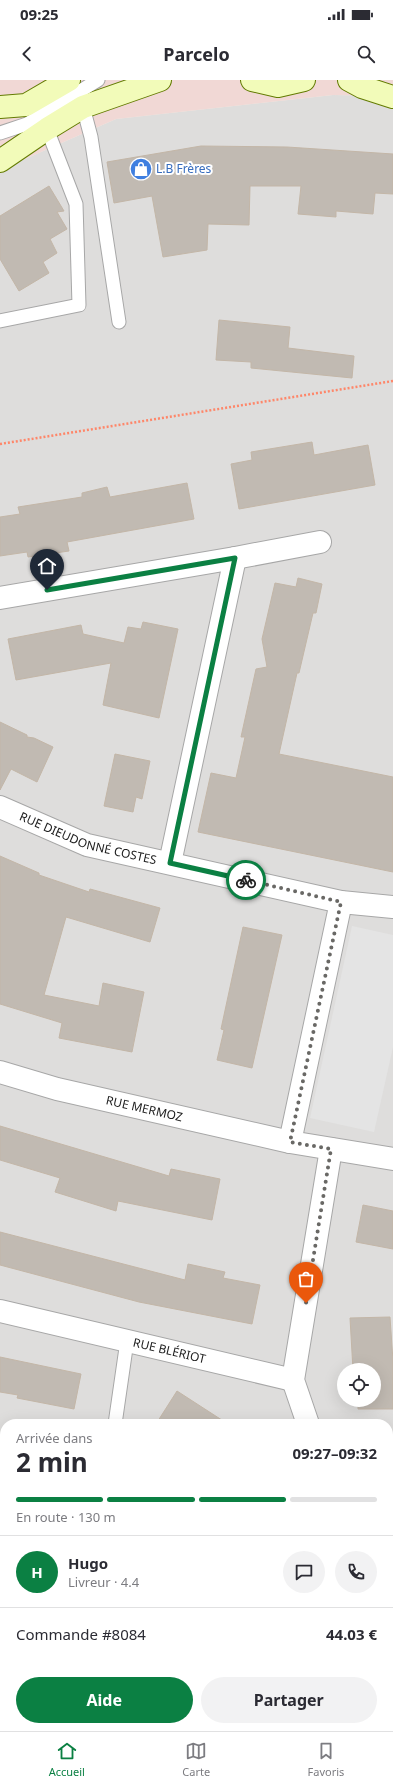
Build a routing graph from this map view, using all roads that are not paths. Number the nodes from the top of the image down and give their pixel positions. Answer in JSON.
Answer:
{"nodes":[{"id":1,"x":68,"y":80,"type":"edge"},
{"id":2,"x":98,"y":80,"type":"edge"},
{"id":3,"x":160,"y":80,"type":"edge"},
{"id":4,"x":252,"y":80,"type":"edge"},
{"id":5,"x":304,"y":80,"type":"edge"},
{"id":6,"x":349,"y":80,"type":"edge"},
{"id":7,"x":393,"y":97,"type":"edge"},
{"id":8,"x":0,"y":107,"type":"edge"},
{"id":9,"x":83,"y":107,"type":"junction"},
{"id":10,"x":47,"y":129,"type":"junction"},
{"id":11,"x":0,"y":133,"type":"edge"},
{"id":12,"x":0,"y":161,"type":"edge"},
{"id":13,"x":0,"y":321,"type":"edge"},
{"id":14,"x":119,"y":322,"type":"dead end"},
{"id":15,"x":320,"y":542,"type":"dead end"},
{"id":16,"x":235,"y":558,"type":"junction"},
{"id":17,"x":0,"y":598,"type":"edge"},
{"id":18,"x":0,"y":807,"type":"edge"},
{"id":19,"x":170,"y":863,"type":"junction"},
{"id":20,"x":341,"y":902,"type":"junction"},
{"id":21,"x":393,"y":907,"type":"edge"},
{"id":22,"x":0,"y":1072,"type":"edge"},
{"id":23,"x":290,"y":1142,"type":"junction"},
{"id":24,"x":331,"y":1149,"type":"junction"},
{"id":25,"x":393,"y":1159,"type":"edge"},
{"id":26,"x":0,"y":1311,"type":"edge"},
{"id":27,"x":127,"y":1341,"type":"junction"},
{"id":28,"x":293,"y":1380,"type":"junction"},
{"id":29,"x":116,"y":1419,"type":"edge"},
{"id":30,"x":306,"y":1419,"type":"edge"}],
"edges":[{"from":1,"to":8,"type":"main road"},
{"from":2,"to":11,"type":"lane"},
{"from":3,"to":9,"type":"main road"},
{"from":4,"to":5,"type":"main road"},
{"from":6,"to":7,"type":"main road"},
{"from":9,"to":10,"type":"main road"},
{"from":9,"to":14,"type":"lane"},
{"from":10,"to":12,"type":"main road"},
{"from":10,"to":13,"type":"lane"},
{"from":15,"to":16,"type":"street"},
{"from":16,"to":17,"type":"street"},
{"from":16,"to":19,"type":"street"},
{"from":18,"to":19,"type":"street","name":"RUE DIEUDONNÉ COSTES"},
{"from":19,"to":20,"type":"street","name":"RUE DIEUDONNÉ COSTES"},
{"from":20,"to":21,"type":"street","name":"RUE DIEUDONNÉ COSTES"},
{"from":20,"to":23,"type":"street"},
{"from":22,"to":23,"type":"street","name":"RUE MERMOZ"},
{"from":23,"to":24,"type":"street","name":"RUE MERMOZ"},
{"from":24,"to":25,"type":"street","name":"RUE MERMOZ"},
{"from":24,"to":28,"type":"street"},
{"from":26,"to":27,"type":"street","name":"RUE BLÉRIOT"},
{"from":27,"to":28,"type":"street","name":"RUE BLÉRIOT"},
{"from":27,"to":29,"type":"lane"},
{"from":28,"to":30,"type":"street"}]}
